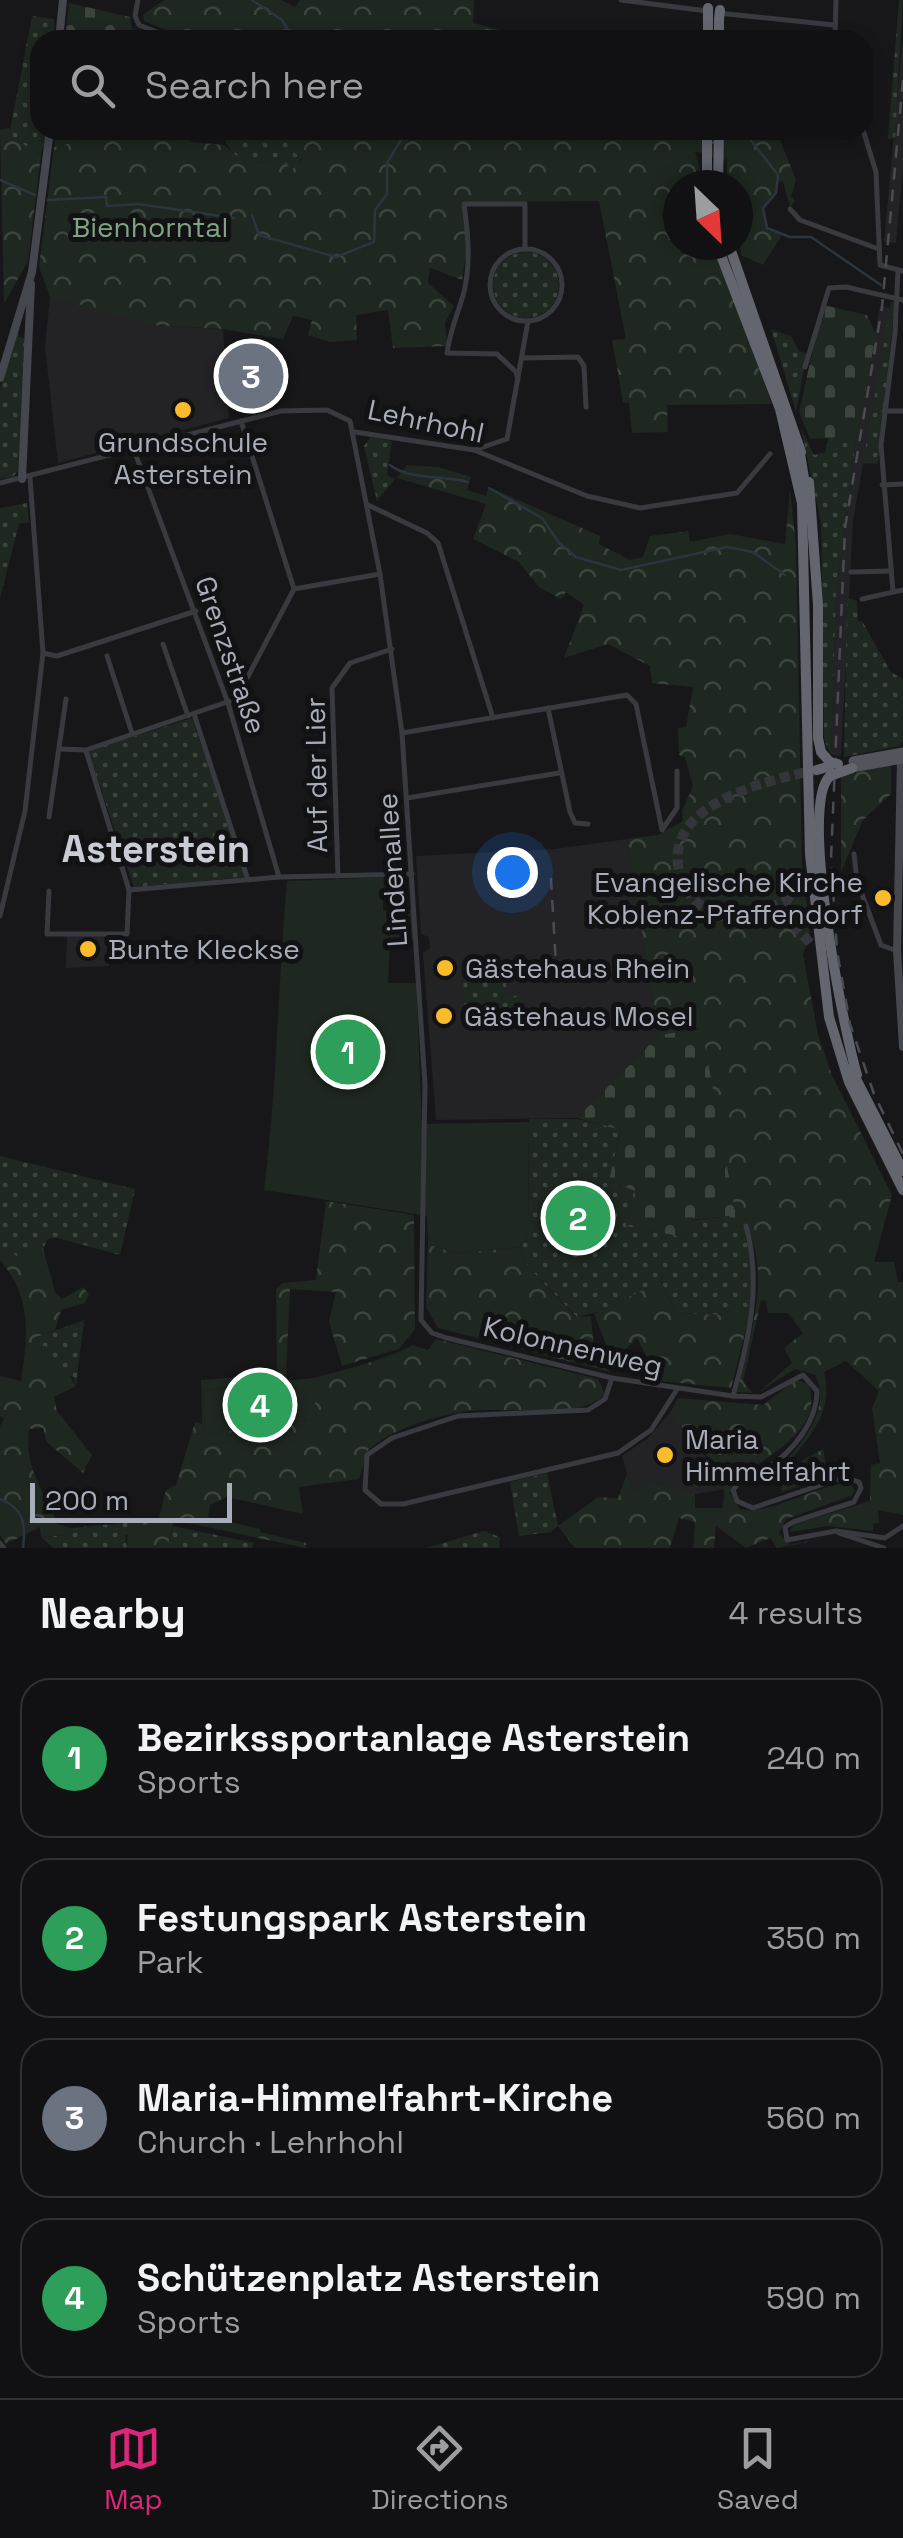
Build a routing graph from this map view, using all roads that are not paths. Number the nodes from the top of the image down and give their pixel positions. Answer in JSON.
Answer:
{"nodes":[{"id":1,"x":63,"y":0,"type":"edge"},
{"id":2,"x":138,"y":0,"type":"edge"},
{"id":3,"x":621,"y":0,"type":"edge"},
{"id":4,"x":834,"y":1,"type":"edge"},
{"id":5,"x":834,"y":26,"type":"junction"},
{"id":6,"x":60,"y":30,"type":"edge"},
{"id":7,"x":152,"y":30,"type":"edge"},
{"id":8,"x":834,"y":30,"type":"edge"},
{"id":9,"x":49,"y":140,"type":"edge"},
{"id":10,"x":709,"y":140,"type":"edge"},
{"id":11,"x":716,"y":140,"type":"edge"},
{"id":12,"x":866,"y":140,"type":"edge"},
{"id":13,"x":712,"y":158,"type":"junction"},
{"id":14,"x":710,"y":170,"type":"edge"},
{"id":15,"x":715,"y":170,"type":"edge"},
{"id":16,"x":790,"y":208,"type":"dead end"},
{"id":17,"x":876,"y":248,"type":"junction"},
{"id":18,"x":525,"y":249,"type":"junction"},
{"id":19,"x":723,"y":260,"type":"edge"},
{"id":20,"x":735,"y":260,"type":"edge"},
{"id":21,"x":32,"y":267,"type":"junction"},
{"id":22,"x":900,"y":270,"type":"edge"},
{"id":23,"x":900,"y":299,"type":"edge"},
{"id":24,"x":528,"y":321,"type":"junction"},
{"id":25,"x":524,"y":358,"type":"junction"},
{"id":26,"x":806,"y":367,"type":"dead end"},
{"id":27,"x":0,"y":378,"type":"edge"},
{"id":28,"x":518,"y":380,"type":"junction"},
{"id":29,"x":586,"y":407,"type":"dead end"},
{"id":30,"x":903,"y":411,"type":"edge"},
{"id":31,"x":884,"y":412,"type":"junction"},
{"id":32,"x":241,"y":421,"type":"junction"},
{"id":33,"x":355,"y":432,"type":"junction"},
{"id":34,"x":799,"y":448,"type":"junction"},
{"id":35,"x":134,"y":450,"type":"junction"},
{"id":36,"x":474,"y":450,"type":"junction"},
{"id":37,"x":770,"y":454,"type":"dead end"},
{"id":38,"x":26,"y":478,"type":"junction"},
{"id":39,"x":0,"y":483,"type":"edge"},
{"id":40,"x":902,"y":484,"type":"edge"},
{"id":41,"x":882,"y":485,"type":"junction"},
{"id":42,"x":368,"y":505,"type":"junction"},
{"id":43,"x":891,"y":571,"type":"junction"},
{"id":44,"x":851,"y":572,"type":"dead end"},
{"id":45,"x":380,"y":574,"type":"junction"},
{"id":46,"x":294,"y":589,"type":"junction"},
{"id":47,"x":903,"y":590,"type":"edge"},
{"id":48,"x":893,"y":592,"type":"junction"},
{"id":49,"x":862,"y":599,"type":"dead end"},
{"id":50,"x":196,"y":611,"type":"junction"},
{"id":51,"x":162,"y":644,"type":"dead end"},
{"id":52,"x":392,"y":649,"type":"junction"},
{"id":53,"x":43,"y":653,"type":"junction"},
{"id":54,"x":107,"y":656,"type":"dead end"},
{"id":55,"x":66,"y":698,"type":"dead end"},
{"id":56,"x":228,"y":703,"type":"junction"},
{"id":57,"x":548,"y":708,"type":"junction"},
{"id":58,"x":191,"y":716,"type":"junction"},
{"id":59,"x":493,"y":718,"type":"junction"},
{"id":60,"x":132,"y":733,"type":"junction"},
{"id":61,"x":402,"y":733,"type":"junction"},
{"id":62,"x":59,"y":749,"type":"junction"},
{"id":63,"x":86,"y":750,"type":"junction"},
{"id":64,"x":903,"y":754,"type":"edge"},
{"id":65,"x":852,"y":768,"type":"joint"},
{"id":66,"x":827,"y":769,"type":"junction"},
{"id":67,"x":677,"y":771,"type":"dead end"},
{"id":68,"x":559,"y":772,"type":"junction"},
{"id":69,"x":407,"y":798,"type":"junction"},
{"id":70,"x":50,"y":817,"type":"dead end"},
{"id":71,"x":588,"y":824,"type":"dead end"},
{"id":72,"x":854,"y":854,"type":"dead end"},
{"id":73,"x":810,"y":855,"type":"junction"},
{"id":74,"x":412,"y":874,"type":"junction"},
{"id":75,"x":338,"y":876,"type":"junction"},
{"id":76,"x":279,"y":877,"type":"junction"},
{"id":77,"x":804,"y":878,"type":"tunnel mouth"},
{"id":78,"x":248,"y":880,"type":"junction"},
{"id":79,"x":130,"y":890,"type":"junction"},
{"id":80,"x":49,"y":891,"type":"dead end"},
{"id":81,"x":0,"y":916,"type":"edge"},
{"id":82,"x":810,"y":943,"type":"tunnel mouth"},
{"id":83,"x":897,"y":951,"type":"junction"},
{"id":84,"x":823,"y":980,"type":"junction"},
{"id":85,"x":903,"y":1048,"type":"edge"},
{"id":86,"x":861,"y":1090,"type":"junction"},
{"id":87,"x":903,"y":1170,"type":"edge"},
{"id":88,"x":903,"y":1190,"type":"edge"},
{"id":89,"x":746,"y":1226,"type":"dead end"},
{"id":90,"x":420,"y":1310,"type":"joint"},
{"id":91,"x":612,"y":1378,"type":"junction"},
{"id":92,"x":676,"y":1390,"type":"junction"},
{"id":93,"x":733,"y":1396,"type":"junction"},
{"id":94,"x":903,"y":1526,"type":"edge"},
{"id":95,"x":836,"y":1531,"type":"junction"},
{"id":96,"x":884,"y":1548,"type":"edge"}],
"edges":[{"from":1,"to":6,"type":"street"},
{"from":2,"to":7,"type":"street"},
{"from":3,"to":5,"type":"street"},
{"from":4,"to":5,"type":"street"},
{"from":5,"to":8,"type":"street"},
{"from":9,"to":21,"type":"street"},
{"from":10,"to":13,"type":"highway"},
{"from":11,"to":13,"type":"highway"},
{"from":12,"to":17,"type":"street"},
{"from":13,"to":14,"type":"highway"},
{"from":13,"to":15,"type":"highway"},
{"from":16,"to":17,"type":"street"},
{"from":17,"to":22,"type":"street"},
{"from":18,"to":24,"type":"street"},
{"from":18,"to":24,"type":"street"},
{"from":18,"to":28,"type":"street"},
{"from":19,"to":73,"type":"highway"},
{"from":20,"to":34,"type":"highway"},
{"from":21,"to":27,"type":"street"},
{"from":21,"to":38,"type":"street"},
{"from":22,"to":23,"type":"street"},
{"from":23,"to":26,"type":"street"},
{"from":23,"to":31,"type":"street"},
{"from":24,"to":25,"type":"street"},
{"from":25,"to":28,"type":"street"},
{"from":25,"to":29,"type":"street"},
{"from":28,"to":36,"type":"street"},
{"from":30,"to":31,"type":"street"},
{"from":31,"to":41,"type":"street"},
{"from":32,"to":33,"type":"street","name":"Lehrhohl"},
{"from":32,"to":35,"type":"street","name":"Lehrhohl"},
{"from":32,"to":46,"type":"street"},
{"from":33,"to":36,"type":"street","name":"Lehrhohl"},
{"from":33,"to":42,"type":"street","name":"Lindenallee"},
{"from":34,"to":66,"type":"highway"},
{"from":34,"to":86,"type":"highway"},
{"from":35,"to":38,"type":"street","name":"Lehrhohl"},
{"from":35,"to":50,"type":"street","name":"Grenzstraße"},
{"from":36,"to":37,"type":"street","name":"Lehrhohl"},
{"from":38,"to":39,"type":"street","name":"Lehrhohl"},
{"from":38,"to":53,"type":"street"},
{"from":40,"to":41,"type":"street"},
{"from":41,"to":43,"type":"street"},
{"from":42,"to":45,"type":"street","name":"Lindenallee"},
{"from":42,"to":59,"type":"street"},
{"from":43,"to":44,"type":"street"},
{"from":43,"to":48,"type":"street"},
{"from":45,"to":46,"type":"street"},
{"from":45,"to":52,"type":"street","name":"Lindenallee"},
{"from":46,"to":56,"type":"street"},
{"from":47,"to":48,"type":"street"},
{"from":48,"to":49,"type":"street"},
{"from":50,"to":53,"type":"street"},
{"from":50,"to":56,"type":"street","name":"Grenzstraße"},
{"from":51,"to":58,"type":"street"},
{"from":52,"to":61,"type":"street","name":"Lindenallee"},
{"from":52,"to":75,"type":"street","name":"Auf der Lier"},
{"from":53,"to":81,"type":"street"},
{"from":54,"to":60,"type":"street"},
{"from":55,"to":62,"type":"street"},
{"from":56,"to":58,"type":"street"},
{"from":56,"to":76,"type":"street","name":"Grenzstraße"},
{"from":57,"to":59,"type":"street"},
{"from":57,"to":67,"type":"street"},
{"from":57,"to":68,"type":"street"},
{"from":58,"to":60,"type":"street"},
{"from":58,"to":78,"type":"street"},
{"from":59,"to":61,"type":"street"},
{"from":60,"to":63,"type":"street"},
{"from":61,"to":69,"type":"street","name":"Lindenallee"},
{"from":62,"to":63,"type":"street"},
{"from":62,"to":70,"type":"street"},
{"from":63,"to":79,"type":"street"},
{"from":64,"to":65,"type":"main road","bridge":true},
{"from":64,"to":66,"type":"main road","bridge":true},
{"from":64,"to":83,"type":"street"},
{"from":65,"to":66,"type":"highway","bridge":true},
{"from":66,"to":86,"type":"highway"},
{"from":68,"to":69,"type":"street"},
{"from":68,"to":71,"type":"street"},
{"from":69,"to":74,"type":"street","name":"Lindenallee"},
{"from":72,"to":83,"type":"street"},
{"from":73,"to":77,"type":"highway"},
{"from":73,"to":84,"type":"highway"},
{"from":74,"to":75,"type":"street"},
{"from":74,"to":90,"type":"street","name":"Lindenallee"},
{"from":75,"to":76,"type":"street"},
{"from":76,"to":78,"type":"street"},
{"from":78,"to":79,"type":"street"},
{"from":79,"to":80,"type":"street"},
{"from":82,"to":84,"type":"highway"},
{"from":83,"to":85,"type":"street"},
{"from":84,"to":88,"type":"highway"},
{"from":86,"to":87,"type":"highway"},
{"from":89,"to":93,"type":"street"},
{"from":90,"to":91,"type":"street","name":"Kolonnenweg"},
{"from":91,"to":92,"type":"street","name":"Kolonnenweg"},
{"from":91,"to":92,"type":"street"},
{"from":92,"to":93,"type":"street","name":"Kolonnenweg"},
{"from":93,"to":95,"type":"street","name":"Kolonnenweg"},
{"from":94,"to":95,"type":"street","name":"Kolonnenweg"},
{"from":95,"to":96,"type":"street"}]}
